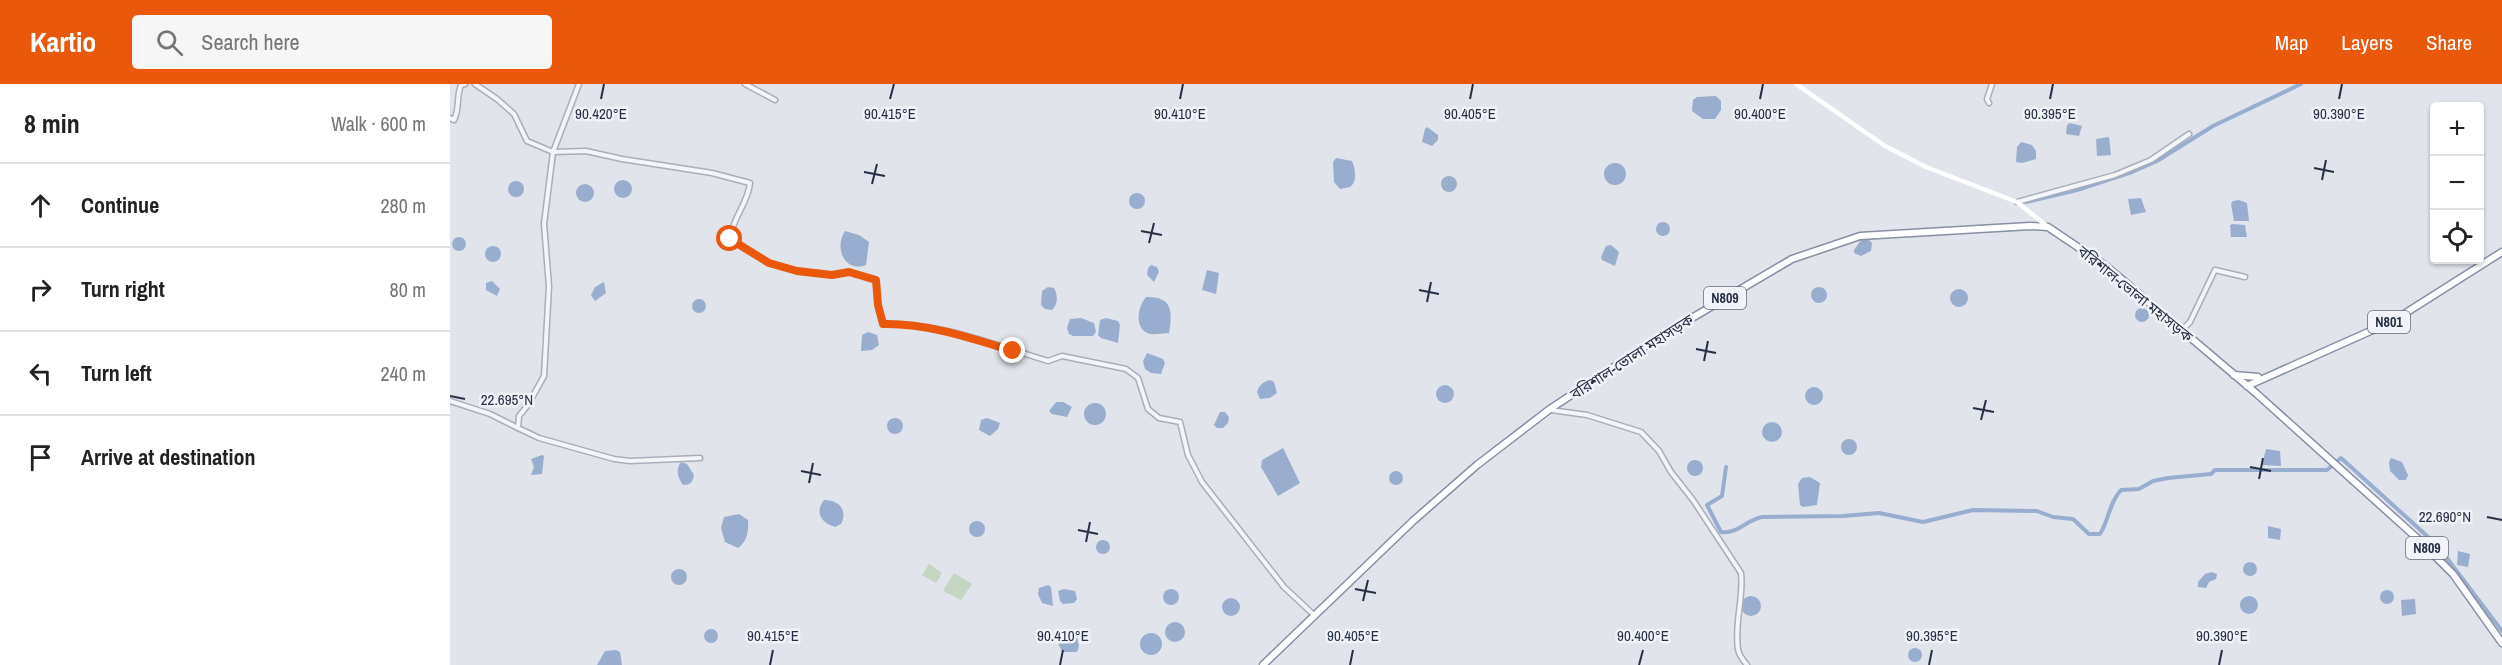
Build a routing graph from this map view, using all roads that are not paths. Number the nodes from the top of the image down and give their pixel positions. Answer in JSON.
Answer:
{"nodes":[{"id":1,"x":465,"y":84,"type":"edge"},
{"id":2,"x":475,"y":84,"type":"edge"},
{"id":3,"x":579,"y":84,"type":"edge"},
{"id":4,"x":745,"y":84,"type":"edge"},
{"id":5,"x":1796,"y":84,"type":"edge"},
{"id":6,"x":1992,"y":84,"type":"edge"},
{"id":7,"x":775,"y":100,"type":"dead end"},
{"id":8,"x":1989,"y":103,"type":"dead end"},
{"id":9,"x":450,"y":118,"type":"edge"},
{"id":10,"x":2189,"y":134,"type":"dead end"},
{"id":11,"x":553,"y":152,"type":"junction"},
{"id":12,"x":2017,"y":202,"type":"junction"},
{"id":13,"x":2048,"y":227,"type":"junction"},
{"id":14,"x":2502,"y":252,"type":"edge"},
{"id":15,"x":2245,"y":278,"type":"dead end"},
{"id":16,"x":2182,"y":331,"type":"junction"},
{"id":17,"x":2234,"y":375,"type":"junction"},
{"id":18,"x":2262,"y":377,"type":"junction"},
{"id":19,"x":2245,"y":384,"type":"junction"},
{"id":20,"x":2257,"y":394,"type":"junction"},
{"id":21,"x":450,"y":401,"type":"edge"},
{"id":22,"x":1550,"y":409,"type":"junction"},
{"id":23,"x":518,"y":428,"type":"junction"},
{"id":24,"x":700,"y":458,"type":"dead end"},
{"id":25,"x":1315,"y":615,"type":"junction"},
{"id":26,"x":2502,"y":643,"type":"edge"},
{"id":27,"x":1263,"y":665,"type":"edge"},
{"id":28,"x":1747,"y":665,"type":"edge"}],
"edges":[{"from":1,"to":9,"type":"street"},
{"from":2,"to":11,"type":"street"},
{"from":3,"to":11,"type":"street"},
{"from":4,"to":7,"type":"street"},
{"from":5,"to":12,"type":"main road"},
{"from":6,"to":8,"type":"street"},
{"from":10,"to":12,"type":"street"},
{"from":11,"to":23,"type":"street"},
{"from":11,"to":25,"type":"street"},
{"from":12,"to":13,"type":"main road"},
{"from":13,"to":16,"type":"highway","name":"বরিশাল-ভোলা মহাসড়ক","number":"N809"},
{"from":13,"to":22,"type":"highway","name":"বরিশাল-ভোলা মহাসড়ক","number":"N809"},
{"from":14,"to":18,"type":"highway","number":"N801"},
{"from":15,"to":16,"type":"street"},
{"from":16,"to":17,"type":"highway","name":"বরিশাল-ভোলা মহাসড়ক","number":"N809"},
{"from":17,"to":18,"type":"highway","number":"N801"},
{"from":17,"to":19,"type":"highway","name":"বরিশাল-ভোলা মহাসড়ক","number":"N809"},
{"from":18,"to":19,"type":"highway","number":"N801"},
{"from":18,"to":20,"type":"highway"},
{"from":19,"to":20,"type":"highway","name":"বরিশাল-ভোলা মহাসড়ক","number":"N809"},
{"from":20,"to":26,"type":"highway","name":"বরিশাল-ভোলা মহাসড়ক","number":"N809"},
{"from":21,"to":23,"type":"street"},
{"from":22,"to":25,"type":"highway","name":"বরিশাল-ভোলা মহাসড়ক","number":"N809"},
{"from":22,"to":28,"type":"street"},
{"from":23,"to":24,"type":"street"},
{"from":25,"to":27,"type":"highway","name":"বরিশাল-ভোলা মহাসড়ক","number":"N809"}]}
